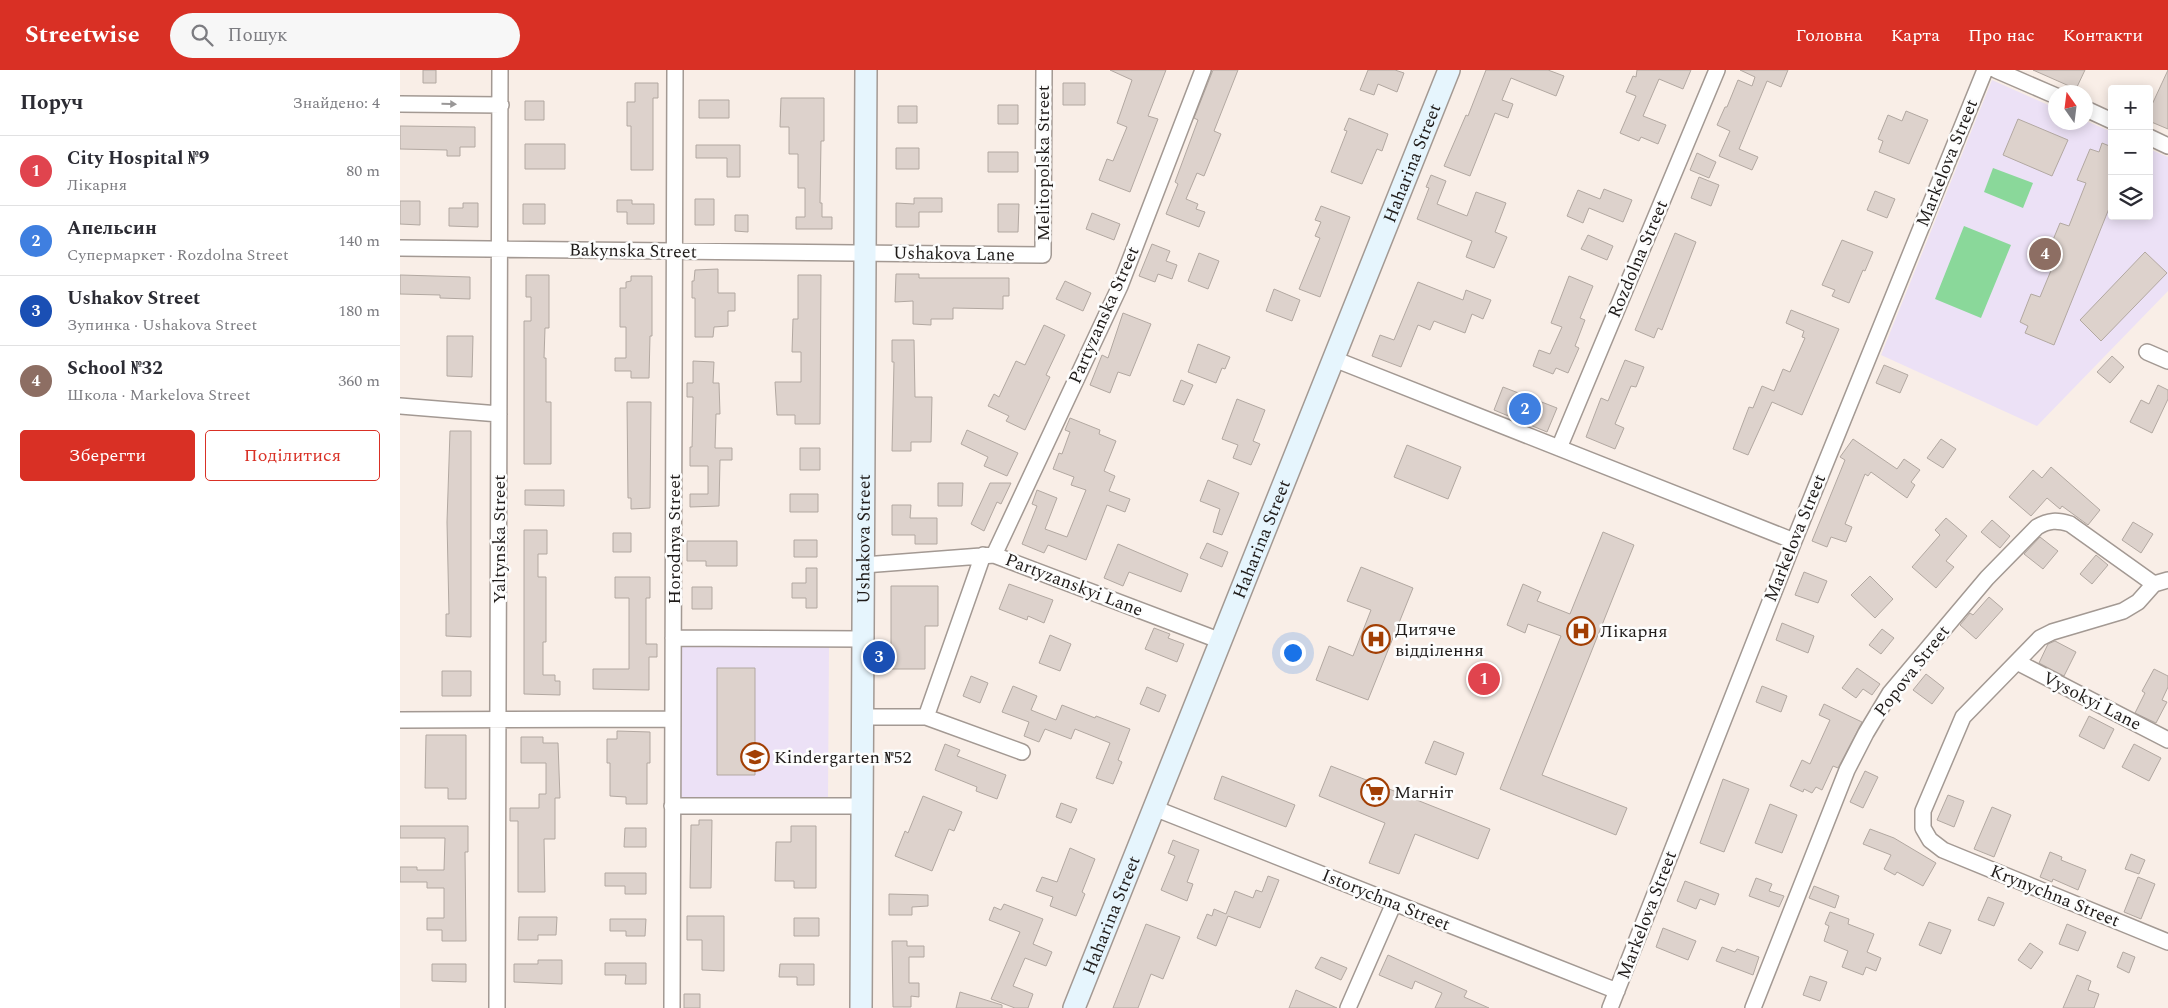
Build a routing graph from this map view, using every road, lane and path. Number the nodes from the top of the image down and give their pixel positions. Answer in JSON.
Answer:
{"nodes":[{"id":1,"x":500,"y":70,"type":"edge"},
{"id":2,"x":675,"y":70,"type":"edge"},
{"id":3,"x":866,"y":70,"type":"edge"},
{"id":4,"x":1044,"y":70,"type":"edge"},
{"id":5,"x":1203,"y":70,"type":"edge"},
{"id":6,"x":1450,"y":70,"type":"edge"},
{"id":7,"x":1717,"y":70,"type":"edge"},
{"id":8,"x":1984,"y":70,"type":"edge"},
{"id":9,"x":1996,"y":70,"type":"edge"},
{"id":10,"x":2048,"y":93,"type":"edge"},
{"id":11,"x":400,"y":104,"type":"edge"},
{"id":12,"x":501,"y":105,"type":"junction"},
{"id":13,"x":2093,"y":112,"type":"edge"},
{"id":14,"x":2108,"y":119,"type":"edge"},
{"id":15,"x":2153,"y":140,"type":"edge"},
{"id":16,"x":2168,"y":146,"type":"edge"},
{"id":17,"x":400,"y":248,"type":"edge"},
{"id":18,"x":500,"y":249,"type":"junction"},
{"id":19,"x":675,"y":251,"type":"junction"},
{"id":20,"x":865,"y":253,"type":"junction"},
{"id":21,"x":1043,"y":255,"type":"joint"},
{"id":22,"x":2147,"y":352,"type":"dead end"},
{"id":23,"x":1334,"y":359,"type":"junction"},
{"id":24,"x":2168,"y":361,"type":"edge"},
{"id":25,"x":400,"y":406,"type":"edge"},
{"id":26,"x":499,"y":414,"type":"junction"},
{"id":27,"x":1559,"y":448,"type":"junction"},
{"id":28,"x":1794,"y":541,"type":"junction"},
{"id":29,"x":988,"y":555,"type":"junction"},
{"id":30,"x":864,"y":565,"type":"junction"},
{"id":31,"x":2161,"y":582,"type":"edge"},
{"id":32,"x":673,"y":638,"type":"junction"},
{"id":33,"x":863,"y":639,"type":"junction"},
{"id":34,"x":1221,"y":641,"type":"junction"},
{"id":35,"x":2017,"y":662,"type":"junction"},
{"id":36,"x":863,"y":717,"type":"junction"},
{"id":37,"x":926,"y":717,"type":"junction"},
{"id":38,"x":673,"y":719,"type":"junction"},
{"id":39,"x":400,"y":720,"type":"edge"},
{"id":40,"x":498,"y":720,"type":"junction"},
{"id":41,"x":2168,"y":740,"type":"edge"},
{"id":42,"x":1022,"y":752,"type":"dead end"},
{"id":43,"x":672,"y":806,"type":"junction"},
{"id":44,"x":862,"y":806,"type":"junction"},
{"id":45,"x":1154,"y":808,"type":"junction"},
{"id":46,"x":1394,"y":903,"type":"junction"},
{"id":47,"x":2168,"y":942,"type":"edge"},
{"id":48,"x":1617,"y":991,"type":"junction"},
{"id":49,"x":497,"y":1008,"type":"edge"},
{"id":50,"x":672,"y":1008,"type":"edge"},
{"id":51,"x":861,"y":1008,"type":"edge"},
{"id":52,"x":1074,"y":1008,"type":"edge"},
{"id":53,"x":1348,"y":1008,"type":"edge"},
{"id":54,"x":1610,"y":1008,"type":"edge"},
{"id":55,"x":1753,"y":1008,"type":"edge"}],
"edges":[{"from":1,"to":12,"type":"street","name":"Yaltynska Street"},
{"from":2,"to":19,"type":"street","name":"Horodnya Street"},
{"from":3,"to":20,"type":"street","name":"Ushakova Street"},
{"from":4,"to":21,"type":"street","name":"Melitopolska Street"},
{"from":5,"to":29,"type":"street","name":"Partyzanska Street"},
{"from":6,"to":23,"type":"street","name":"Haharina Street"},
{"from":7,"to":27,"type":"street","name":"Rozdolna Street"},
{"from":8,"to":28,"type":"street","name":"Markelova Street"},
{"from":9,"to":10,"type":"street"},
{"from":11,"to":12,"type":"street","one_way":true},
{"from":12,"to":18,"type":"street","name":"Yaltynska Street"},
{"from":13,"to":14,"type":"street"},
{"from":15,"to":16,"type":"street"},
{"from":17,"to":18,"type":"street","name":"Bakynska Street"},
{"from":18,"to":19,"type":"street","name":"Bakynska Street"},
{"from":18,"to":26,"type":"street","name":"Yaltynska Street"},
{"from":19,"to":20,"type":"street","name":"Bakynska Street"},
{"from":19,"to":32,"type":"street","name":"Horodnya Street"},
{"from":20,"to":21,"type":"street","name":"Ushakova Lane"},
{"from":20,"to":30,"type":"street","name":"Ushakova Street"},
{"from":22,"to":24,"type":"street"},
{"from":23,"to":27,"type":"street"},
{"from":23,"to":34,"type":"street","name":"Haharina Street"},
{"from":25,"to":26,"type":"street"},
{"from":26,"to":40,"type":"street","name":"Yaltynska Street"},
{"from":27,"to":28,"type":"street"},
{"from":28,"to":48,"type":"street","name":"Markelova Street"},
{"from":29,"to":30,"type":"street","name":"Partyzanskyi Lane"},
{"from":29,"to":34,"type":"street","name":"Partyzanskyi Lane"},
{"from":29,"to":37,"type":"street","name":"Partyzanska Street"},
{"from":30,"to":33,"type":"street","name":"Ushakova Street"},
{"from":31,"to":35,"type":"street"},
{"from":31,"to":55,"type":"street","name":"Popova Street"},
{"from":32,"to":33,"type":"street"},
{"from":32,"to":38,"type":"street","name":"Horodnya Street"},
{"from":33,"to":36,"type":"street","name":"Ushakova Street"},
{"from":34,"to":45,"type":"street","name":"Haharina Street"},
{"from":35,"to":41,"type":"street","name":"Vysokyi Lane"},
{"from":35,"to":47,"type":"street","name":"Krynychna Street"},
{"from":36,"to":37,"type":"street"},
{"from":36,"to":44,"type":"street","name":"Ushakova Street"},
{"from":37,"to":42,"type":"street"},
{"from":38,"to":40,"type":"street"},
{"from":38,"to":43,"type":"street","name":"Horodnya Street"},
{"from":39,"to":40,"type":"street"},
{"from":40,"to":49,"type":"street","name":"Yaltynska Street"},
{"from":43,"to":44,"type":"street"},
{"from":43,"to":50,"type":"street","name":"Horodnya Street"},
{"from":44,"to":51,"type":"street","name":"Ushakova Street"},
{"from":45,"to":46,"type":"street","name":"Istorychna Street"},
{"from":45,"to":52,"type":"street","name":"Haharina Street"},
{"from":46,"to":48,"type":"street","name":"Istorychna Street"},
{"from":46,"to":53,"type":"street"},
{"from":48,"to":54,"type":"street","name":"Markelova Street"}]}
